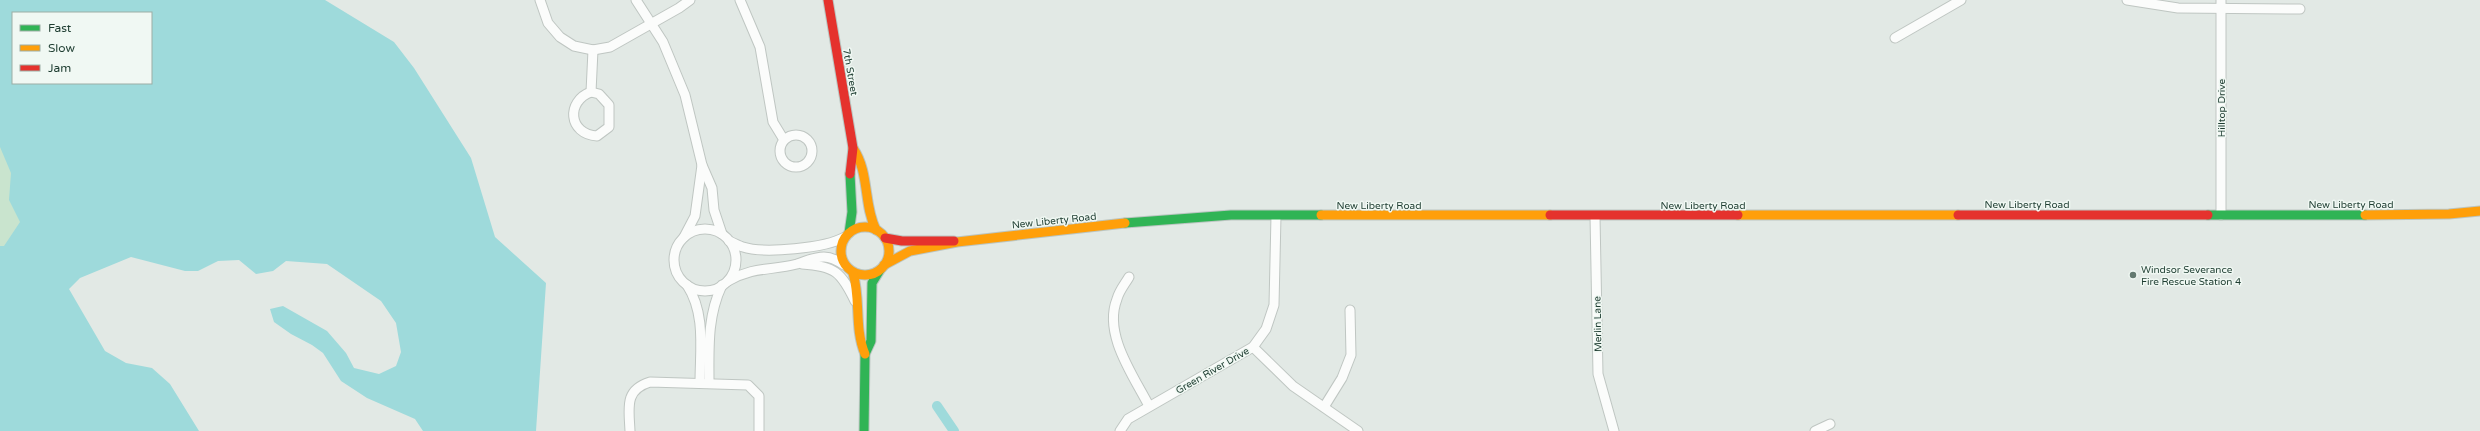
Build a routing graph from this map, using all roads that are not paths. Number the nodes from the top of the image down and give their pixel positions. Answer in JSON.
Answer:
{"nodes":[{"id":1,"x":540,"y":0,"type":"edge"},
{"id":2,"x":636,"y":0,"type":"edge"},
{"id":3,"x":690,"y":0,"type":"edge"},
{"id":4,"x":740,"y":0,"type":"edge"},
{"id":5,"x":828,"y":0,"type":"edge"},
{"id":6,"x":1960,"y":0,"type":"edge"},
{"id":7,"x":2127,"y":0,"type":"edge"},
{"id":8,"x":2221,"y":4,"type":"edge"},
{"id":9,"x":2300,"y":9,"type":"dead end"},
{"id":10,"x":652,"y":23,"type":"junction"},
{"id":11,"x":1894,"y":38,"type":"dead end"},
{"id":12,"x":593,"y":50,"type":"junction"},
{"id":13,"x":591,"y":92,"type":"junction"},
{"id":14,"x":784,"y":140,"type":"dead end"},
{"id":15,"x":853,"y":148,"type":"junction"},
{"id":16,"x":702,"y":165,"type":"junction"},
{"id":17,"x":2480,"y":211,"type":"edge"},
{"id":18,"x":2449,"y":214,"type":"junction"},
{"id":19,"x":2221,"y":215,"type":"junction"},
{"id":20,"x":1276,"y":216,"type":"junction"},
{"id":21,"x":1595,"y":216,"type":"junction"},
{"id":22,"x":2480,"y":220,"type":"edge"},
{"id":23,"x":876,"y":230,"type":"junction"},
{"id":24,"x":722,"y":234,"type":"junction"},
{"id":25,"x":847,"y":235,"type":"junction"},
{"id":26,"x":684,"y":238,"type":"junction"},
{"id":27,"x":885,"y":238,"type":"junction"},
{"id":28,"x":729,"y":241,"type":"junction"},
{"id":29,"x":958,"y":242,"type":"junction"},
{"id":30,"x":797,"y":264,"type":"junction"},
{"id":31,"x":844,"y":265,"type":"junction"},
{"id":32,"x":882,"y":267,"type":"junction"},
{"id":33,"x":853,"y":272,"type":"junction"},
{"id":34,"x":1129,"y":277,"type":"dead end"},
{"id":35,"x":686,"y":284,"type":"junction"},
{"id":36,"x":724,"y":284,"type":"junction"},
{"id":37,"x":858,"y":306,"type":"junction"},
{"id":38,"x":1350,"y":310,"type":"dead end"},
{"id":39,"x":1253,"y":347,"type":"junction"},
{"id":40,"x":864,"y":354,"type":"junction"},
{"id":41,"x":704,"y":383,"type":"junction"},
{"id":42,"x":1149,"y":406,"type":"junction"},
{"id":43,"x":1324,"y":407,"type":"junction"},
{"id":44,"x":1830,"y":424,"type":"dead end"},
{"id":45,"x":630,"y":431,"type":"edge"},
{"id":46,"x":759,"y":431,"type":"edge"},
{"id":47,"x":864,"y":431,"type":"edge"},
{"id":48,"x":1120,"y":431,"type":"edge"},
{"id":49,"x":1358,"y":431,"type":"edge"},
{"id":50,"x":1614,"y":431,"type":"edge"},
{"id":51,"x":1815,"y":431,"type":"edge"}],
"edges":[{"from":1,"to":12,"type":"street"},
{"from":2,"to":10,"type":"street"},
{"from":3,"to":10,"type":"street"},
{"from":4,"to":14,"type":"street"},
{"from":5,"to":15,"type":"street","name":"7th Street"},
{"from":6,"to":11,"type":"street"},
{"from":7,"to":8,"type":"street"},
{"from":8,"to":9,"type":"street"},
{"from":8,"to":19,"type":"street","name":"Hilltop Drive"},
{"from":10,"to":12,"type":"street"},
{"from":10,"to":16,"type":"street"},
{"from":12,"to":13,"type":"street"},
{"from":13,"to":13,"type":"street"},
{"from":15,"to":23,"type":"street","name":"7th Street"},
{"from":15,"to":25,"type":"street","name":"7th Street"},
{"from":16,"to":24,"type":"street"},
{"from":16,"to":26,"type":"street"},
{"from":17,"to":18,"type":"street","name":"New Liberty Road"},
{"from":18,"to":19,"type":"street","name":"New Liberty Road"},
{"from":18,"to":22,"type":"street","name":"New Liberty Road"},
{"from":19,"to":21,"type":"street","name":"New Liberty Road"},
{"from":20,"to":21,"type":"street","name":"New Liberty Road"},
{"from":20,"to":29,"type":"street","name":"New Liberty Road"},
{"from":20,"to":39,"type":"street","name":"Green River Drive"},
{"from":21,"to":50,"type":"street","name":"Merlin Lane"},
{"from":23,"to":25,"type":"street"},
{"from":23,"to":27,"type":"street"},
{"from":24,"to":26,"type":"street"},
{"from":24,"to":28,"type":"street"},
{"from":25,"to":28,"type":"street"},
{"from":25,"to":31,"type":"street"},
{"from":26,"to":35,"type":"street"},
{"from":27,"to":29,"type":"street","name":"New Liberty Road"},
{"from":27,"to":32,"type":"street"},
{"from":28,"to":36,"type":"street"},
{"from":29,"to":32,"type":"street","name":"New Liberty Road"},
{"from":30,"to":31,"type":"street"},
{"from":30,"to":36,"type":"street"},
{"from":30,"to":37,"type":"street"},
{"from":31,"to":33,"type":"street"},
{"from":32,"to":33,"type":"street"},
{"from":32,"to":40,"type":"street"},
{"from":33,"to":37,"type":"street"},
{"from":34,"to":42,"type":"street"},
{"from":35,"to":36,"type":"street"},
{"from":35,"to":41,"type":"street"},
{"from":36,"to":41,"type":"street"},
{"from":37,"to":40,"type":"street"},
{"from":38,"to":43,"type":"street"},
{"from":39,"to":42,"type":"street","name":"Green River Drive"},
{"from":39,"to":43,"type":"street"},
{"from":40,"to":47,"type":"street"},
{"from":41,"to":45,"type":"street"},
{"from":41,"to":46,"type":"street"},
{"from":42,"to":48,"type":"street","name":"Green River Drive"},
{"from":43,"to":49,"type":"street"},
{"from":44,"to":51,"type":"street"}]}
